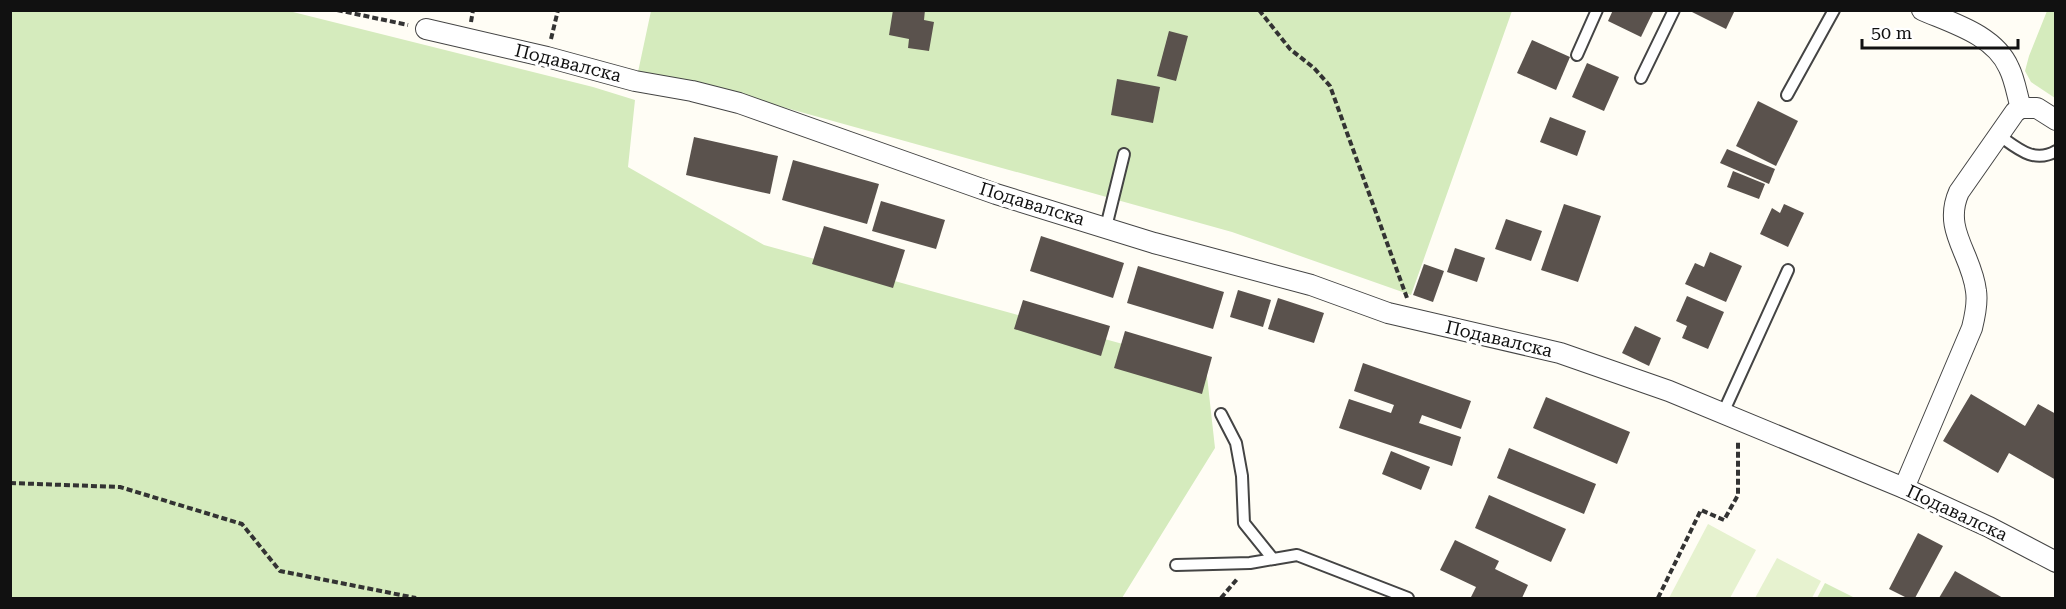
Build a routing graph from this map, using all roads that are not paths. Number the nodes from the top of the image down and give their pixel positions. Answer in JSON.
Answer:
{"nodes":[{"id":1,"x":1597,"y":10,"type":"edge"},
{"id":2,"x":1674,"y":10,"type":"edge"},
{"id":3,"x":1834,"y":10,"type":"edge"},
{"id":4,"x":1922,"y":10,"type":"edge"},
{"id":5,"x":426,"y":29,"type":"road end"},
{"id":6,"x":1577,"y":55,"type":"dead end"},
{"id":7,"x":1641,"y":78,"type":"dead end"},
{"id":8,"x":1787,"y":95,"type":"dead end"},
{"id":9,"x":2021,"y":108,"type":"junction"},
{"id":10,"x":2055,"y":120,"type":"edge"},
{"id":11,"x":2000,"y":136,"type":"junction"},
{"id":12,"x":2055,"y":151,"type":"edge"},
{"id":13,"x":1124,"y":154,"type":"dead end"},
{"id":14,"x":1106,"y":227,"type":"junction"},
{"id":15,"x":1788,"y":270,"type":"dead end"},
{"id":16,"x":1723,"y":413,"type":"junction"},
{"id":17,"x":1221,"y":414,"type":"dead end"},
{"id":18,"x":1904,"y":488,"type":"junction"},
{"id":19,"x":1273,"y":559,"type":"junction"},
{"id":20,"x":2055,"y":562,"type":"edge"},
{"id":21,"x":1176,"y":565,"type":"dead end"},
{"id":22,"x":1408,"y":598,"type":"edge"}],
"edges":[{"from":1,"to":6,"type":"lane"},
{"from":2,"to":7,"type":"lane"},
{"from":3,"to":8,"type":"lane"},
{"from":4,"to":9,"type":"street"},
{"from":5,"to":14,"type":"street","name":"Подавалска"},
{"from":9,"to":10,"type":"street"},
{"from":9,"to":11,"type":"street"},
{"from":11,"to":12,"type":"lane"},
{"from":11,"to":18,"type":"street"},
{"from":13,"to":14,"type":"lane"},
{"from":14,"to":16,"type":"street","name":"Подавалска"},
{"from":15,"to":16,"type":"lane"},
{"from":16,"to":18,"type":"street","name":"Подавалска"},
{"from":17,"to":19,"type":"lane"},
{"from":18,"to":20,"type":"street","name":"Подавалска"},
{"from":19,"to":21,"type":"lane"},
{"from":19,"to":22,"type":"lane"}]}
